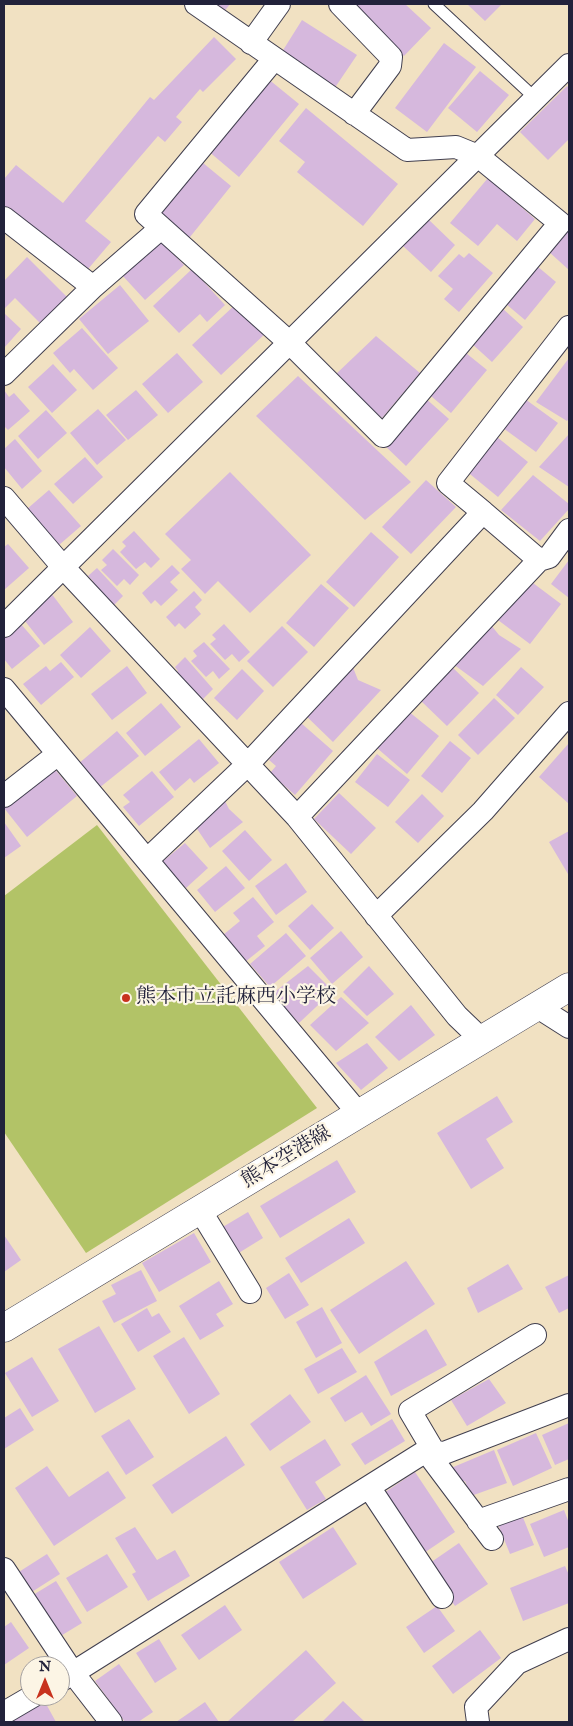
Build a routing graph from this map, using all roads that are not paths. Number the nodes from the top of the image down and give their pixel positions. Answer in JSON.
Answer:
{"nodes":[{"id":1,"x":196,"y":4,"type":"edge"},
{"id":2,"x":279,"y":4,"type":"edge"},
{"id":3,"x":340,"y":4,"type":"edge"},
{"id":4,"x":434,"y":4,"type":"edge"},
{"id":5,"x":251,"y":43,"type":"junction"},
{"id":6,"x":274,"y":58,"type":"junction"},
{"id":7,"x":569,"y":65,"type":"edge"},
{"id":8,"x":536,"y":98,"type":"junction"},
{"id":9,"x":354,"y":114,"type":"junction"},
{"id":10,"x":478,"y":156,"type":"junction"},
{"id":11,"x":4,"y":218,"type":"edge"},
{"id":12,"x":565,"y":218,"type":"edge"},
{"id":13,"x":161,"y":228,"type":"junction"},
{"id":14,"x":92,"y":287,"type":"junction"},
{"id":15,"x":569,"y":327,"type":"edge"},
{"id":16,"x":290,"y":343,"type":"junction"},
{"id":17,"x":4,"y":374,"type":"edge"},
{"id":18,"x":4,"y":498,"type":"edge"},
{"id":19,"x":483,"y":512,"type":"junction"},
{"id":20,"x":569,"y":530,"type":"edge"},
{"id":21,"x":539,"y":560,"type":"junction"},
{"id":22,"x":63,"y":567,"type":"junction"},
{"id":23,"x":4,"y":626,"type":"edge"},
{"id":24,"x":4,"y":689,"type":"edge"},
{"id":25,"x":569,"y":712,"type":"edge"},
{"id":26,"x":58,"y":754,"type":"junction"},
{"id":27,"x":248,"y":763,"type":"junction"},
{"id":28,"x":4,"y":796,"type":"edge"},
{"id":29,"x":297,"y":817,"type":"junction"},
{"id":30,"x":147,"y":860,"type":"junction"},
{"id":31,"x":376,"y":916,"type":"junction"},
{"id":32,"x":569,"y":987,"type":"edge"},
{"id":33,"x":536,"y":1006,"type":"junction"},
{"id":34,"x":569,"y":1027,"type":"edge"},
{"id":35,"x":482,"y":1040,"type":"junction"},
{"id":36,"x":359,"y":1114,"type":"junction"},
{"id":37,"x":200,"y":1210,"type":"junction"},
{"id":38,"x":250,"y":1292,"type":"dead end"},
{"id":39,"x":4,"y":1328,"type":"edge"},
{"id":40,"x":536,"y":1335,"type":"dead end"},
{"id":41,"x":569,"y":1405,"type":"edge"},
{"id":42,"x":430,"y":1451,"type":"junction"},
{"id":43,"x":369,"y":1487,"type":"junction"},
{"id":44,"x":569,"y":1489,"type":"edge"},
{"id":45,"x":478,"y":1521,"type":"junction"},
{"id":46,"x":492,"y":1539,"type":"dead end"},
{"id":47,"x":4,"y":1569,"type":"edge"},
{"id":48,"x":442,"y":1597,"type":"dead end"},
{"id":49,"x":569,"y":1639,"type":"edge"},
{"id":50,"x":54,"y":1656,"type":"edge"},
{"id":51,"x":70,"y":1674,"type":"edge"},
{"id":52,"x":70,"y":1681,"type":"edge"},
{"id":53,"x":20,"y":1704,"type":"edge"},
{"id":54,"x":4,"y":1713,"type":"edge"},
{"id":55,"x":111,"y":1722,"type":"edge"},
{"id":56,"x":478,"y":1722,"type":"edge"}],
"edges":[{"from":1,"to":5,"type":"street"},
{"from":2,"to":5,"type":"street"},
{"from":3,"to":9,"type":"street"},
{"from":4,"to":8,"type":"lane"},
{"from":5,"to":6,"type":"street"},
{"from":6,"to":9,"type":"street"},
{"from":6,"to":13,"type":"street"},
{"from":7,"to":8,"type":"street"},
{"from":8,"to":10,"type":"street"},
{"from":9,"to":10,"type":"street"},
{"from":10,"to":12,"type":"street"},
{"from":10,"to":16,"type":"street"},
{"from":11,"to":14,"type":"street"},
{"from":12,"to":16,"type":"street"},
{"from":13,"to":14,"type":"street"},
{"from":13,"to":16,"type":"street"},
{"from":14,"to":17,"type":"street"},
{"from":15,"to":19,"type":"street"},
{"from":16,"to":22,"type":"street"},
{"from":18,"to":22,"type":"street"},
{"from":19,"to":21,"type":"street"},
{"from":19,"to":27,"type":"street"},
{"from":20,"to":21,"type":"street"},
{"from":21,"to":29,"type":"street"},
{"from":22,"to":23,"type":"street"},
{"from":22,"to":27,"type":"street"},
{"from":24,"to":26,"type":"street"},
{"from":25,"to":31,"type":"street"},
{"from":26,"to":28,"type":"street"},
{"from":26,"to":30,"type":"street"},
{"from":27,"to":29,"type":"street"},
{"from":27,"to":30,"type":"street"},
{"from":29,"to":31,"type":"street"},
{"from":30,"to":36,"type":"street"},
{"from":31,"to":35,"type":"street"},
{"from":32,"to":33,"type":"main road","name":"熊本空港線"},
{"from":33,"to":34,"type":"street"},
{"from":33,"to":35,"type":"main road","name":"熊本空港線"},
{"from":35,"to":36,"type":"main road","name":"熊本空港線"},
{"from":36,"to":37,"type":"main road","name":"熊本空港線"},
{"from":37,"to":38,"type":"street"},
{"from":37,"to":39,"type":"main road","name":"熊本空港線"},
{"from":40,"to":42,"type":"street"},
{"from":41,"to":42,"type":"street"},
{"from":42,"to":43,"type":"street"},
{"from":42,"to":45,"type":"street"},
{"from":43,"to":48,"type":"street"},
{"from":43,"to":51,"type":"street"},
{"from":44,"to":45,"type":"street"},
{"from":45,"to":46,"type":"street"},
{"from":47,"to":50,"type":"street"},
{"from":49,"to":56,"type":"street"},
{"from":52,"to":55,"type":"street"},
{"from":53,"to":54,"type":"street"}]}
